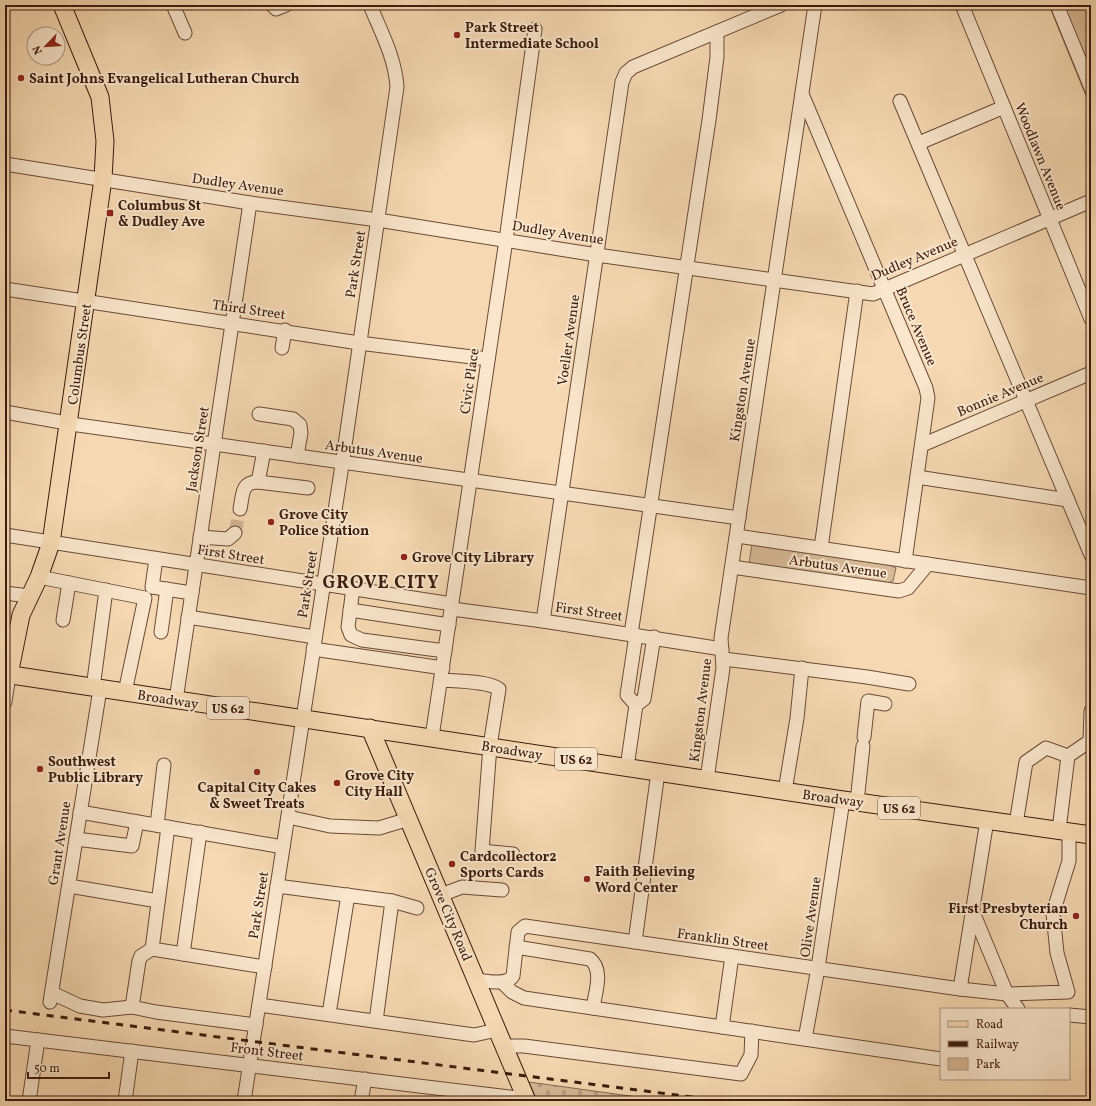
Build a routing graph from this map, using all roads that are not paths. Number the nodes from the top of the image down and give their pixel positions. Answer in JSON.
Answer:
{"nodes":[{"id":1,"x":62,"y":5,"type":"edge"},
{"id":2,"x":173,"y":5,"type":"edge"},
{"id":3,"x":272,"y":5,"type":"edge"},
{"id":4,"x":286,"y":5,"type":"edge"},
{"id":5,"x":781,"y":5,"type":"edge"},
{"id":6,"x":814,"y":5,"type":"edge"},
{"id":7,"x":962,"y":5,"type":"edge"},
{"id":8,"x":1057,"y":5,"type":"edge"},
{"id":9,"x":375,"y":7,"type":"edge"},
{"id":10,"x":535,"y":29,"type":"dead end"},
{"id":11,"x":717,"y":32,"type":"junction"},
{"id":12,"x":185,"y":33,"type":"dead end"},
{"id":13,"x":1091,"y":88,"type":"edge"},
{"id":14,"x":802,"y":94,"type":"junction"},
{"id":15,"x":900,"y":101,"type":"dead end"},
{"id":16,"x":1004,"y":107,"type":"junction"},
{"id":17,"x":919,"y":143,"type":"junction"},
{"id":18,"x":5,"y":164,"type":"edge"},
{"id":19,"x":103,"y":180,"type":"junction"},
{"id":20,"x":1091,"y":201,"type":"edge"},
{"id":21,"x":250,"y":203,"type":"junction"},
{"id":22,"x":1049,"y":218,"type":"junction"},
{"id":23,"x":378,"y":220,"type":"junction"},
{"id":24,"x":506,"y":240,"type":"junction"},
{"id":25,"x":966,"y":254,"type":"junction"},
{"id":26,"x":597,"y":255,"type":"junction"},
{"id":27,"x":687,"y":267,"type":"junction"},
{"id":28,"x":775,"y":279,"type":"junction"},
{"id":29,"x":884,"y":288,"type":"junction"},
{"id":30,"x":5,"y":289,"type":"edge"},
{"id":31,"x":857,"y":291,"type":"junction"},
{"id":32,"x":86,"y":300,"type":"junction"},
{"id":33,"x":1091,"y":319,"type":"edge"},
{"id":34,"x":232,"y":323,"type":"junction"},
{"id":35,"x":285,"y":330,"type":"junction"},
{"id":36,"x":359,"y":343,"type":"junction"},
{"id":37,"x":282,"y":348,"type":"dead end"},
{"id":38,"x":488,"y":359,"type":"junction"},
{"id":39,"x":1091,"y":373,"type":"edge"},
{"id":40,"x":1027,"y":400,"type":"junction"},
{"id":41,"x":5,"y":412,"type":"edge"},
{"id":42,"x":259,"y":414,"type":"dead end"},
{"id":43,"x":69,"y":423,"type":"junction"},
{"id":44,"x":214,"y":444,"type":"junction"},
{"id":45,"x":922,"y":445,"type":"junction"},
{"id":46,"x":264,"y":451,"type":"junction"},
{"id":47,"x":297,"y":456,"type":"junction"},
{"id":48,"x":342,"y":463,"type":"junction"},
{"id":49,"x":917,"y":477,"type":"junction"},
{"id":50,"x":470,"y":481,"type":"junction"},
{"id":51,"x":258,"y":482,"type":"junction"},
{"id":52,"x":308,"y":488,"type":"dead end"},
{"id":53,"x":563,"y":493,"type":"junction"},
{"id":54,"x":1068,"y":500,"type":"junction"},
{"id":55,"x":651,"y":505,"type":"junction"},
{"id":56,"x":240,"y":509,"type":"tunnel mouth"},
{"id":57,"x":739,"y":518,"type":"junction"},
{"id":58,"x":235,"y":533,"type":"dead end"},
{"id":59,"x":5,"y":535,"type":"edge"},
{"id":60,"x":736,"y":536,"type":"junction"},
{"id":61,"x":200,"y":537,"type":"junction"},
{"id":62,"x":51,"y":543,"type":"junction"},
{"id":63,"x":821,"y":548,"type":"junction"},
{"id":64,"x":1091,"y":555,"type":"edge"},
{"id":65,"x":156,"y":558,"type":"junction"},
{"id":66,"x":904,"y":560,"type":"junction"},
{"id":67,"x":928,"y":564,"type":"junction"},
{"id":68,"x":196,"y":565,"type":"junction"},
{"id":69,"x":732,"y":566,"type":"junction"},
{"id":70,"x":39,"y":577,"type":"junction"},
{"id":71,"x":69,"y":583,"type":"junction"},
{"id":72,"x":323,"y":584,"type":"junction"},
{"id":73,"x":152,"y":587,"type":"junction"},
{"id":74,"x":354,"y":588,"type":"junction"},
{"id":75,"x":1091,"y":588,"type":"edge"},
{"id":76,"x":167,"y":589,"type":"junction"},
{"id":77,"x":106,"y":590,"type":"junction"},
{"id":78,"x":192,"y":593,"type":"junction"},
{"id":79,"x":29,"y":596,"type":"junction"},
{"id":80,"x":6,"y":597,"type":"edge"},
{"id":81,"x":145,"y":598,"type":"junction"},
{"id":82,"x":452,"y":607,"type":"junction"},
{"id":83,"x":350,"y":610,"type":"junction"},
{"id":84,"x":188,"y":617,"type":"junction"},
{"id":85,"x":63,"y":620,"type":"dead end"},
{"id":86,"x":543,"y":621,"type":"junction"},
{"id":87,"x":449,"y":625,"type":"junction"},
{"id":88,"x":161,"y":632,"type":"dead end"},
{"id":89,"x":633,"y":634,"type":"junction"},
{"id":90,"x":654,"y":637,"type":"junction"},
{"id":91,"x":314,"y":643,"type":"junction"},
{"id":92,"x":445,"y":651,"type":"junction"},
{"id":93,"x":723,"y":654,"type":"junction"},
{"id":94,"x":802,"y":668,"type":"junction"},
{"id":95,"x":442,"y":674,"type":"junction"},
{"id":96,"x":7,"y":675,"type":"edge"},
{"id":97,"x":909,"y":684,"type":"dead end"},
{"id":98,"x":96,"y":688,"type":"junction"},
{"id":99,"x":125,"y":692,"type":"junction"},
{"id":100,"x":176,"y":700,"type":"junction"},
{"id":101,"x":5,"y":702,"type":"edge"},
{"id":102,"x":885,"y":704,"type":"dead end"},
{"id":103,"x":636,"y":705,"type":"junction"},
{"id":104,"x":1091,"y":711,"type":"edge"},
{"id":105,"x":303,"y":719,"type":"junction"},
{"id":106,"x":370,"y":728,"type":"junction"},
{"id":107,"x":432,"y":737,"type":"junction"},
{"id":108,"x":490,"y":746,"type":"junction"},
{"id":109,"x":1068,"y":756,"type":"junction"},
{"id":110,"x":164,"y":765,"type":"dead end"},
{"id":111,"x":627,"y":767,"type":"junction"},
{"id":112,"x":658,"y":772,"type":"junction"},
{"id":113,"x":707,"y":779,"type":"junction"},
{"id":114,"x":785,"y":791,"type":"junction"},
{"id":115,"x":850,"y":801,"type":"junction"},
{"id":116,"x":80,"y":812,"type":"junction"},
{"id":117,"x":288,"y":817,"type":"junction"},
{"id":118,"x":409,"y":818,"type":"junction"},
{"id":119,"x":986,"y":820,"type":"junction"},
{"id":120,"x":137,"y":822,"type":"junction"},
{"id":121,"x":1016,"y":824,"type":"junction"},
{"id":122,"x":162,"y":826,"type":"junction"},
{"id":123,"x":1064,"y":831,"type":"junction"},
{"id":124,"x":200,"y":832,"type":"junction"},
{"id":125,"x":1091,"y":835,"type":"edge"},
{"id":126,"x":76,"y":838,"type":"junction"},
{"id":127,"x":283,"y":847,"type":"junction"},
{"id":128,"x":513,"y":854,"type":"dead end"},
{"id":129,"x":69,"y":886,"type":"junction"},
{"id":130,"x":277,"y":886,"type":"junction"},
{"id":131,"x":502,"y":890,"type":"dead end"},
{"id":132,"x":348,"y":895,"type":"junction"},
{"id":133,"x":441,"y":895,"type":"junction"},
{"id":134,"x":158,"y":901,"type":"junction"},
{"id":135,"x":392,"y":901,"type":"junction"},
{"id":136,"x":417,"y":908,"type":"dead end"},
{"id":137,"x":973,"y":912,"type":"junction"},
{"id":138,"x":586,"y":935,"type":"junction"},
{"id":139,"x":635,"y":942,"type":"junction"},
{"id":140,"x":516,"y":947,"type":"junction"},
{"id":141,"x":152,"y":949,"type":"junction"},
{"id":142,"x":183,"y":954,"type":"junction"},
{"id":143,"x":732,"y":956,"type":"junction"},
{"id":144,"x":583,"y":957,"type":"junction"},
{"id":145,"x":265,"y":967,"type":"junction"},
{"id":146,"x":818,"y":968,"type":"junction"},
{"id":147,"x":477,"y":980,"type":"junction"},
{"id":148,"x":502,"y":982,"type":"junction"},
{"id":149,"x":960,"y":989,"type":"junction"},
{"id":150,"x":1007,"y":994,"type":"junction"},
{"id":151,"x":259,"y":1005,"type":"junction"},
{"id":152,"x":132,"y":1007,"type":"junction"},
{"id":153,"x":593,"y":1008,"type":"junction"},
{"id":154,"x":1017,"y":1008,"type":"edge"},
{"id":155,"x":329,"y":1014,"type":"junction"},
{"id":156,"x":1070,"y":1015,"type":"edge"},
{"id":157,"x":1091,"y":1017,"type":"edge"},
{"id":158,"x":376,"y":1021,"type":"junction"},
{"id":159,"x":256,"y":1025,"type":"junction"},
{"id":160,"x":722,"y":1027,"type":"junction"},
{"id":161,"x":497,"y":1030,"type":"junction"},
{"id":162,"x":752,"y":1032,"type":"junction"},
{"id":163,"x":5,"y":1036,"type":"edge"},
{"id":164,"x":805,"y":1039,"type":"junction"},
{"id":165,"x":38,"y":1040,"type":"junction"},
{"id":166,"x":504,"y":1046,"type":"junction"},
{"id":167,"x":132,"y":1051,"type":"junction"},
{"id":168,"x":940,"y":1059,"type":"edge"},
{"id":169,"x":250,"y":1065,"type":"junction"},
{"id":170,"x":365,"y":1079,"type":"junction"},
{"id":171,"x":477,"y":1097,"type":"edge"},
{"id":172,"x":527,"y":1100,"type":"edge"},
{"id":173,"x":29,"y":1101,"type":"edge"},
{"id":174,"x":125,"y":1101,"type":"edge"},
{"id":175,"x":244,"y":1101,"type":"edge"},
{"id":176,"x":361,"y":1101,"type":"edge"}],
"edges":[{"from":1,"to":19,"type":"main road","name":"Columbus Street"},
{"from":2,"to":12,"type":"street"},
{"from":3,"to":4,"type":"street"},
{"from":5,"to":11,"type":"street"},
{"from":6,"to":14,"type":"street","name":"Kingston Avenue"},
{"from":7,"to":16,"type":"street","name":"Woodlawn Avenue"},
{"from":8,"to":13,"type":"street"},
{"from":9,"to":23,"type":"street","name":"Park Street"},
{"from":10,"to":24,"type":"street","name":"Civic Place"},
{"from":11,"to":26,"type":"street","name":"Voeller Avenue"},
{"from":11,"to":27,"type":"street"},
{"from":14,"to":28,"type":"street","name":"Kingston Avenue"},
{"from":14,"to":29,"type":"street","name":"Bruce Avenue"},
{"from":15,"to":17,"type":"street"},
{"from":16,"to":17,"type":"street"},
{"from":16,"to":22,"type":"street","name":"Woodlawn Avenue"},
{"from":17,"to":25,"type":"street"},
{"from":18,"to":19,"type":"street","name":"Dudley Avenue"},
{"from":19,"to":21,"type":"street","name":"Dudley Avenue"},
{"from":19,"to":32,"type":"main road","name":"Columbus Street"},
{"from":20,"to":22,"type":"street","name":"Dudley Avenue"},
{"from":21,"to":23,"type":"street","name":"Dudley Avenue"},
{"from":21,"to":34,"type":"street","name":"Jackson Street"},
{"from":22,"to":25,"type":"street","name":"Dudley Avenue"},
{"from":22,"to":33,"type":"street","name":"Woodlawn Avenue"},
{"from":23,"to":24,"type":"street","name":"Dudley Avenue"},
{"from":23,"to":36,"type":"street","name":"Park Street"},
{"from":24,"to":26,"type":"street","name":"Dudley Avenue"},
{"from":24,"to":38,"type":"street","name":"Civic Place"},
{"from":25,"to":29,"type":"street","name":"Dudley Avenue"},
{"from":25,"to":40,"type":"street"},
{"from":26,"to":27,"type":"street","name":"Dudley Avenue"},
{"from":26,"to":53,"type":"street","name":"Voeller Avenue"},
{"from":27,"to":28,"type":"street","name":"Dudley Avenue"},
{"from":27,"to":55,"type":"street"},
{"from":28,"to":31,"type":"street","name":"Dudley Avenue"},
{"from":28,"to":57,"type":"street","name":"Kingston Avenue"},
{"from":29,"to":31,"type":"street","name":"Dudley Avenue"},
{"from":29,"to":45,"type":"street","name":"Bruce Avenue"},
{"from":30,"to":32,"type":"street","name":"Third Street"},
{"from":31,"to":63,"type":"street"},
{"from":32,"to":34,"type":"street","name":"Third Street"},
{"from":32,"to":43,"type":"main road","name":"Columbus Street"},
{"from":34,"to":35,"type":"street","name":"Third Street"},
{"from":34,"to":44,"type":"street","name":"Jackson Street"},
{"from":35,"to":36,"type":"street","name":"Third Street"},
{"from":35,"to":37,"type":"street"},
{"from":36,"to":38,"type":"street","name":"Third Street"},
{"from":36,"to":48,"type":"street","name":"Park Street"},
{"from":38,"to":50,"type":"street","name":"Civic Place"},
{"from":39,"to":40,"type":"street","name":"Bonnie Avenue"},
{"from":40,"to":45,"type":"street","name":"Bonnie Avenue"},
{"from":40,"to":54,"type":"street"},
{"from":41,"to":43,"type":"street","name":"Arbutus Avenue"},
{"from":42,"to":47,"type":"street"},
{"from":43,"to":44,"type":"street","name":"Arbutus Avenue"},
{"from":43,"to":62,"type":"main road","name":"Columbus Street"},
{"from":44,"to":46,"type":"street","name":"Arbutus Avenue"},
{"from":44,"to":61,"type":"street","name":"Jackson Street"},
{"from":45,"to":49,"type":"street","name":"Bruce Avenue"},
{"from":46,"to":47,"type":"street","name":"Arbutus Avenue"},
{"from":46,"to":51,"type":"street"},
{"from":47,"to":48,"type":"street","name":"Arbutus Avenue"},
{"from":48,"to":50,"type":"street","name":"Arbutus Avenue"},
{"from":48,"to":72,"type":"street","name":"Park Street"},
{"from":49,"to":54,"type":"street"},
{"from":49,"to":66,"type":"street","name":"Bruce Avenue"},
{"from":50,"to":53,"type":"street","name":"Arbutus Avenue"},
{"from":50,"to":82,"type":"street","name":"Civic Place"},
{"from":51,"to":52,"type":"street"},
{"from":51,"to":56,"type":"street"},
{"from":53,"to":55,"type":"street","name":"Arbutus Avenue"},
{"from":53,"to":86,"type":"street","name":"Voeller Avenue"},
{"from":54,"to":64,"type":"street"},
{"from":55,"to":57,"type":"street","name":"Arbutus Avenue"},
{"from":55,"to":89,"type":"street"},
{"from":57,"to":60,"type":"street","name":"Kingston Avenue"},
{"from":58,"to":61,"type":"street"},
{"from":59,"to":62,"type":"street","name":"First Street"},
{"from":60,"to":63,"type":"street","name":"Arbutus Avenue"},
{"from":60,"to":69,"type":"street","name":"Kingston Avenue"},
{"from":61,"to":68,"type":"street","name":"Jackson Street"},
{"from":62,"to":65,"type":"street","name":"First Street"},
{"from":62,"to":70,"type":"main road","name":"Columbus Street"},
{"from":63,"to":66,"type":"street","name":"Arbutus Avenue"},
{"from":65,"to":68,"type":"street","name":"First Street"},
{"from":65,"to":73,"type":"street"},
{"from":66,"to":67,"type":"street","name":"Arbutus Avenue"},
{"from":67,"to":69,"type":"street","name":"Arbutus Avenue"},
{"from":67,"to":75,"type":"street","name":"Arbutus Avenue"},
{"from":68,"to":72,"type":"street","name":"First Street"},
{"from":68,"to":78,"type":"street","name":"Jackson Street"},
{"from":69,"to":93,"type":"street","name":"Kingston Avenue"},
{"from":70,"to":71,"type":"street"},
{"from":70,"to":79,"type":"main road","name":"Columbus Street"},
{"from":71,"to":77,"type":"street"},
{"from":71,"to":85,"type":"street"},
{"from":72,"to":74,"type":"street","name":"First Street"},
{"from":72,"to":91,"type":"street","name":"Park Street"},
{"from":73,"to":76,"type":"street"},
{"from":73,"to":81,"type":"street"},
{"from":74,"to":82,"type":"street","name":"First Street"},
{"from":74,"to":83,"type":"street"},
{"from":76,"to":78,"type":"street"},
{"from":76,"to":88,"type":"street"},
{"from":77,"to":81,"type":"street"},
{"from":77,"to":98,"type":"street","name":"Grant Avenue"},
{"from":78,"to":84,"type":"street","name":"Jackson Street"},
{"from":79,"to":80,"type":"street"},
{"from":79,"to":96,"type":"main road","name":"Columbus Street"},
{"from":81,"to":99,"type":"street"},
{"from":82,"to":86,"type":"street","name":"First Street"},
{"from":82,"to":87,"type":"street","name":"Civic Place"},
{"from":83,"to":87,"type":"street"},
{"from":83,"to":92,"type":"street"},
{"from":84,"to":91,"type":"street"},
{"from":84,"to":100,"type":"street","name":"Jackson Street"},
{"from":86,"to":89,"type":"street","name":"First Street"},
{"from":87,"to":92,"type":"street","name":"Civic Place"},
{"from":89,"to":90,"type":"street","name":"First Street"},
{"from":89,"to":103,"type":"street"},
{"from":90,"to":93,"type":"street","name":"First Street"},
{"from":90,"to":103,"type":"street"},
{"from":91,"to":95,"type":"street"},
{"from":91,"to":105,"type":"street","name":"Park Street"},
{"from":92,"to":95,"type":"street","name":"Civic Place"},
{"from":93,"to":94,"type":"street","name":"First Street"},
{"from":93,"to":113,"type":"street","name":"Kingston Avenue"},
{"from":94,"to":97,"type":"street","name":"First Street"},
{"from":94,"to":114,"type":"street"},
{"from":95,"to":107,"type":"street","name":"Civic Place"},
{"from":95,"to":108,"type":"street"},
{"from":96,"to":98,"type":"main road","name":"Broadway","number":"US 62"},
{"from":96,"to":101,"type":"street","name":"Columbus Street"},
{"from":98,"to":99,"type":"main road","name":"Broadway","number":"US 62"},
{"from":98,"to":116,"type":"street","name":"Grant Avenue"},
{"from":99,"to":100,"type":"main road","name":"Broadway","number":"US 62"},
{"from":100,"to":105,"type":"main road","name":"Broadway","number":"US 62"},
{"from":102,"to":115,"type":"street","name":"Olive Avenue"},
{"from":103,"to":111,"type":"street"},
{"from":104,"to":109,"type":"street"},
{"from":105,"to":106,"type":"main road","name":"Broadway","number":"US 62"},
{"from":105,"to":117,"type":"street","name":"Park Street"},
{"from":106,"to":107,"type":"main road","name":"Broadway","number":"US 62"},
{"from":106,"to":118,"type":"main road","name":"Grove City Road"},
{"from":107,"to":108,"type":"main road","name":"Broadway","number":"US 62"},
{"from":108,"to":111,"type":"main road","name":"Broadway","number":"US 62"},
{"from":108,"to":128,"type":"street"},
{"from":109,"to":121,"type":"street"},
{"from":109,"to":123,"type":"street"},
{"from":110,"to":122,"type":"street"},
{"from":111,"to":112,"type":"main road","name":"Broadway","number":"US 62"},
{"from":112,"to":113,"type":"main road","name":"Broadway","number":"US 62"},
{"from":112,"to":139,"type":"street"},
{"from":113,"to":114,"type":"main road","name":"Broadway","number":"US 62"},
{"from":114,"to":115,"type":"main road","name":"Broadway","number":"US 62"},
{"from":115,"to":119,"type":"main road","name":"Broadway","number":"US 62"},
{"from":115,"to":146,"type":"street","name":"Olive Avenue"},
{"from":116,"to":120,"type":"street"},
{"from":116,"to":126,"type":"street","name":"Grant Avenue"},
{"from":117,"to":118,"type":"street"},
{"from":117,"to":127,"type":"street","name":"Park Street"},
{"from":118,"to":133,"type":"main road","name":"Grove City Road"},
{"from":119,"to":121,"type":"main road","name":"Broadway","number":"US 62"},
{"from":119,"to":137,"type":"street"},
{"from":120,"to":122,"type":"street"},
{"from":120,"to":126,"type":"street"},
{"from":121,"to":123,"type":"main road","name":"Broadway","number":"US 62"},
{"from":122,"to":124,"type":"street"},
{"from":122,"to":134,"type":"street"},
{"from":123,"to":125,"type":"main road","name":"Broadway","number":"US 62"},
{"from":123,"to":150,"type":"street","name":"Franklin Street"},
{"from":124,"to":127,"type":"street"},
{"from":124,"to":142,"type":"street"},
{"from":126,"to":129,"type":"street","name":"Grant Avenue"},
{"from":127,"to":130,"type":"street","name":"Park Street"},
{"from":129,"to":134,"type":"street"},
{"from":129,"to":152,"type":"street","name":"Grant Avenue"},
{"from":130,"to":132,"type":"street"},
{"from":130,"to":145,"type":"street","name":"Park Street"},
{"from":131,"to":133,"type":"street"},
{"from":132,"to":135,"type":"street"},
{"from":132,"to":155,"type":"street"},
{"from":133,"to":147,"type":"main road","name":"Grove City Road"},
{"from":134,"to":141,"type":"street"},
{"from":135,"to":136,"type":"street"},
{"from":135,"to":158,"type":"street"},
{"from":137,"to":149,"type":"street"},
{"from":137,"to":150,"type":"street"},
{"from":138,"to":139,"type":"street","name":"Franklin Street"},
{"from":138,"to":140,"type":"street","name":"Franklin Street"},
{"from":138,"to":144,"type":"street"},
{"from":139,"to":143,"type":"street","name":"Franklin Street"},
{"from":140,"to":144,"type":"street"},
{"from":140,"to":148,"type":"street","name":"Franklin Street"},
{"from":141,"to":142,"type":"street"},
{"from":141,"to":152,"type":"street"},
{"from":142,"to":145,"type":"street"},
{"from":143,"to":146,"type":"street","name":"Franklin Street"},
{"from":143,"to":160,"type":"street"},
{"from":144,"to":153,"type":"street"},
{"from":145,"to":151,"type":"street","name":"Park Street"},
{"from":146,"to":149,"type":"street","name":"Franklin Street"},
{"from":146,"to":164,"type":"street","name":"Olive Avenue"},
{"from":147,"to":148,"type":"street"},
{"from":147,"to":161,"type":"main road","name":"Grove City Road"},
{"from":148,"to":153,"type":"street"},
{"from":149,"to":150,"type":"street","name":"Franklin Street"},
{"from":150,"to":154,"type":"street"},
{"from":151,"to":155,"type":"street"},
{"from":151,"to":159,"type":"street","name":"Park Street"},
{"from":152,"to":159,"type":"street"},
{"from":153,"to":160,"type":"street"},
{"from":155,"to":158,"type":"street"},
{"from":156,"to":157,"type":"street"},
{"from":158,"to":161,"type":"street"},
{"from":159,"to":169,"type":"street","name":"Park Street"},
{"from":160,"to":162,"type":"street"},
{"from":161,"to":166,"type":"main road","name":"Grove City Road"},
{"from":162,"to":164,"type":"street"},
{"from":162,"to":166,"type":"street"},
{"from":163,"to":165,"type":"street","name":"Front Street"},
{"from":164,"to":168,"type":"street"},
{"from":165,"to":167,"type":"street","name":"Front Street"},
{"from":165,"to":173,"type":"street"},
{"from":166,"to":172,"type":"main road","name":"Grove City Road"},
{"from":167,"to":169,"type":"street","name":"Front Street"},
{"from":167,"to":174,"type":"street"},
{"from":169,"to":170,"type":"street","name":"Front Street"},
{"from":169,"to":175,"type":"street","name":"Park Street"},
{"from":170,"to":171,"type":"street","name":"Front Street"},
{"from":170,"to":176,"type":"street"},
{"from":171,"to":172,"type":"street","name":"Front Street"}]}
